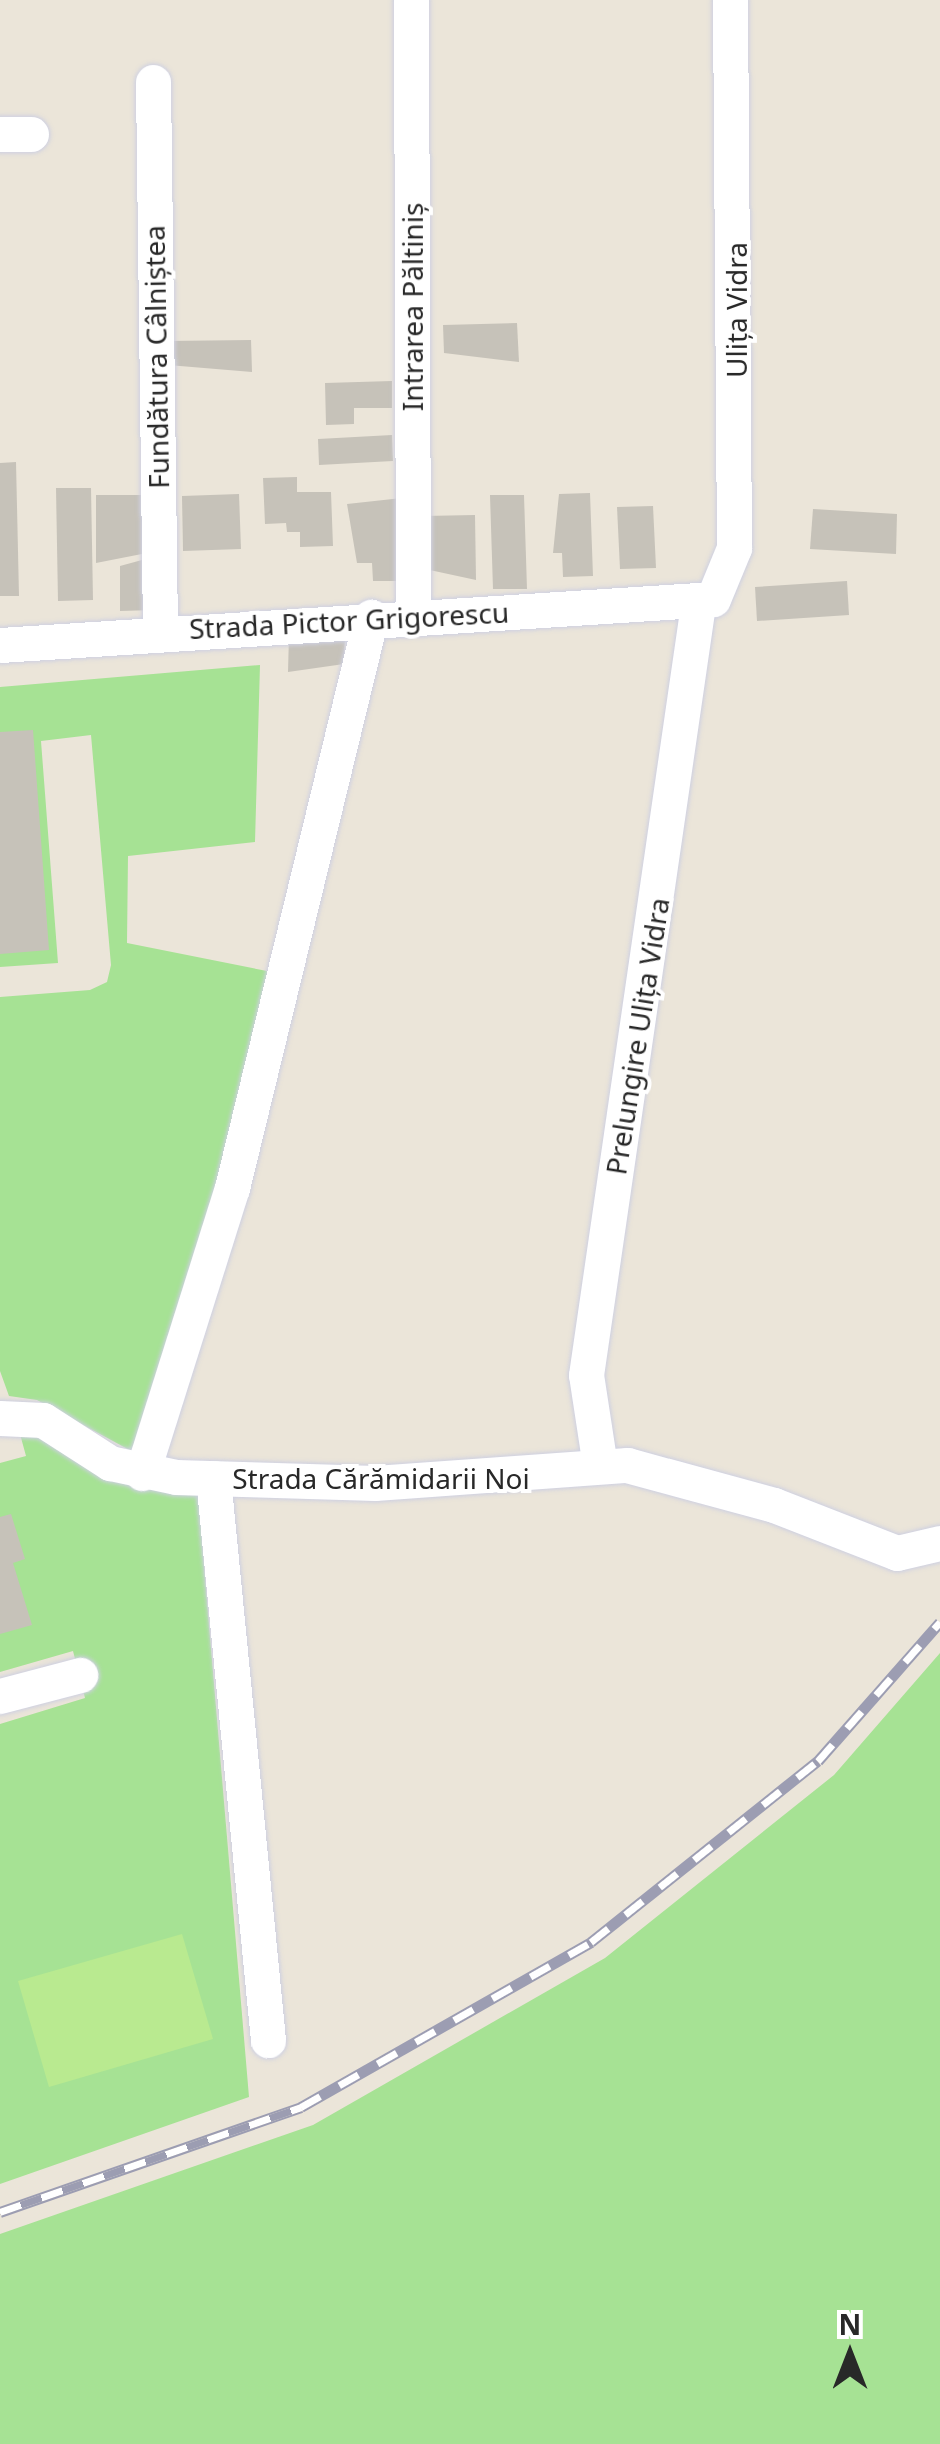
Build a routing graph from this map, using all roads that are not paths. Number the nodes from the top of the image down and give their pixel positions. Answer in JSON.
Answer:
{"nodes":[{"id":1,"x":411,"y":0,"type":"edge"},
{"id":2,"x":730,"y":0,"type":"edge"},
{"id":3,"x":152,"y":82,"type":"dead end"},
{"id":4,"x":698,"y":604,"type":"junction"},
{"id":5,"x":412,"y":614,"type":"junction"},
{"id":6,"x":371,"y":617,"type":"junction"},
{"id":7,"x":160,"y":631,"type":"junction"},
{"id":8,"x":0,"y":645,"type":"edge"},
{"id":9,"x":0,"y":1418,"type":"edge"},
{"id":10,"x":600,"y":1466,"type":"junction"},
{"id":11,"x":142,"y":1473,"type":"junction"},
{"id":12,"x":212,"y":1478,"type":"junction"},
{"id":13,"x":940,"y":1543,"type":"edge"},
{"id":14,"x":80,"y":1675,"type":"dead end"},
{"id":15,"x":0,"y":1696,"type":"edge"},
{"id":16,"x":268,"y":2040,"type":"dead end"}],
"edges":[{"from":1,"to":5,"type":"street","name":"Intrarea Păltiniș"},
{"from":2,"to":4,"type":"street","name":"Ulița Vidra"},
{"from":3,"to":7,"type":"street","name":"Fundătura Câlniștea"},
{"from":4,"to":5,"type":"street","name":"Strada Pictor Grigorescu"},
{"from":4,"to":10,"type":"street","name":"Prelungire Ulița Vidra"},
{"from":5,"to":6,"type":"street","name":"Strada Pictor Grigorescu"},
{"from":6,"to":7,"type":"street","name":"Strada Pictor Grigorescu"},
{"from":6,"to":11,"type":"street"},
{"from":7,"to":8,"type":"street","name":"Strada Pictor Grigorescu"},
{"from":9,"to":11,"type":"street","name":"Strada Cărămidarii Noi"},
{"from":10,"to":12,"type":"street","name":"Strada Cărămidarii Noi"},
{"from":10,"to":13,"type":"street","name":"Strada Cărămidarii Noi"},
{"from":11,"to":12,"type":"street","name":"Strada Cărămidarii Noi"},
{"from":12,"to":16,"type":"street"},
{"from":14,"to":15,"type":"street"}]}
